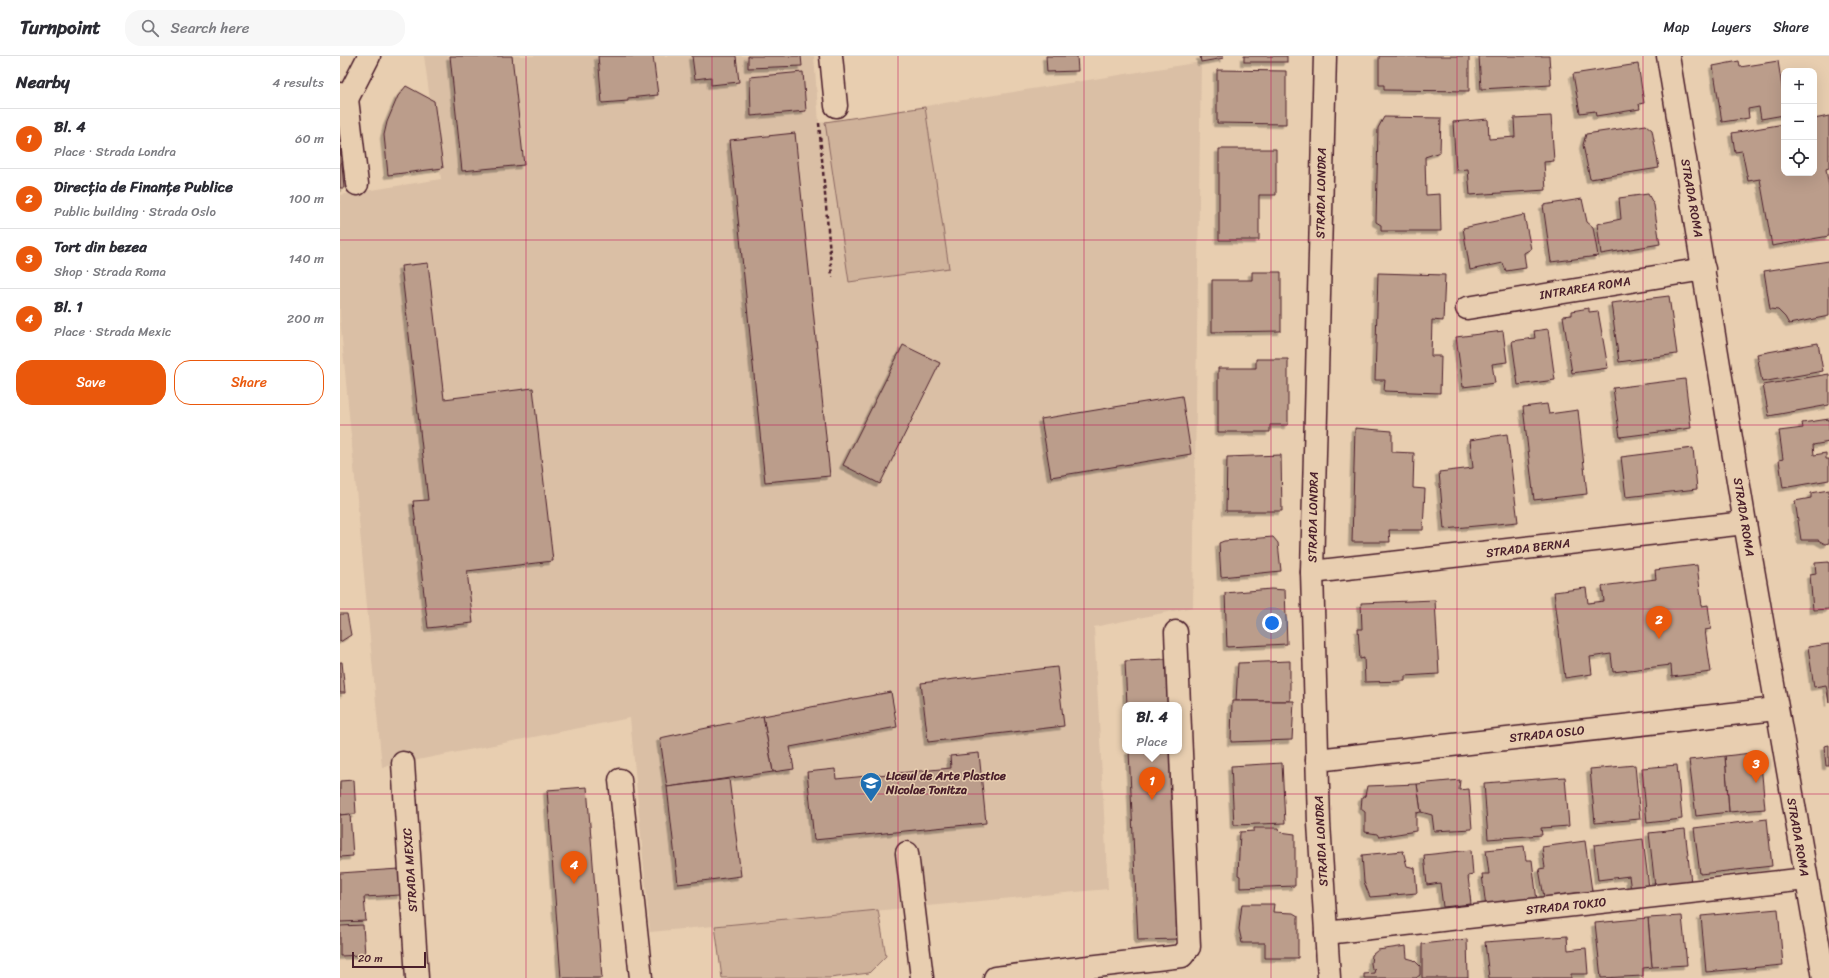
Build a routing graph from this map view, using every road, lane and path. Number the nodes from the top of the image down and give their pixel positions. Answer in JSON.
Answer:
{"nodes":[{"id":1,"x":370,"y":56,"type":"edge"},
{"id":2,"x":831,"y":56,"type":"edge"},
{"id":3,"x":1325,"y":56,"type":"edge"},
{"id":4,"x":1668,"y":56,"type":"edge"},
{"id":5,"x":344,"y":96,"type":"edge"},
{"id":6,"x":836,"y":106,"type":"dead end"},
{"id":7,"x":819,"y":123,"type":"dead end"},
{"id":8,"x":357,"y":184,"type":"dead end"},
{"id":9,"x":1704,"y":269,"type":"junction"},
{"id":10,"x":832,"y":278,"type":"dead end"},
{"id":11,"x":1467,"y":308,"type":"dead end"},
{"id":12,"x":1745,"y":523,"type":"junction"},
{"id":13,"x":1312,"y":572,"type":"junction"},
{"id":14,"x":1176,"y":632,"type":"dead end"},
{"id":15,"x":1179,"y":702,"type":"edge"},
{"id":16,"x":1776,"y":709,"type":"junction"},
{"id":17,"x":1181,"y":754,"type":"edge"},
{"id":18,"x":1317,"y":760,"type":"junction"},
{"id":19,"x":403,"y":762,"type":"dead end"},
{"id":20,"x":620,"y":780,"type":"dead end"},
{"id":21,"x":907,"y":854,"type":"dead end"},
{"id":22,"x":1806,"y":879,"type":"junction"},
{"id":23,"x":1326,"y":933,"type":"junction"},
{"id":24,"x":417,"y":978,"type":"edge"},
{"id":25,"x":641,"y":978,"type":"edge"},
{"id":26,"x":922,"y":978,"type":"edge"},
{"id":27,"x":995,"y":978,"type":"edge"},
{"id":28,"x":1329,"y":978,"type":"edge"},
{"id":29,"x":1824,"y":978,"type":"edge"}],
"edges":[{"from":1,"to":5,"type":"street"},
{"from":2,"to":6,"type":"street"},
{"from":3,"to":13,"type":"street","name":"STRADA LONDRA"},
{"from":4,"to":9,"type":"street","name":"STRADA ROMA"},
{"from":5,"to":8,"type":"street"},
{"from":7,"to":10,"type":"path"},
{"from":9,"to":11,"type":"street","name":"INTRAREA ROMA"},
{"from":9,"to":12,"type":"street","name":"STRADA ROMA"},
{"from":12,"to":13,"type":"street","name":"STRADA BERNA"},
{"from":12,"to":16,"type":"street","name":"STRADA ROMA"},
{"from":13,"to":18,"type":"street","name":"STRADA LONDRA"},
{"from":14,"to":15,"type":"street"},
{"from":16,"to":18,"type":"street","name":"STRADA OSLO"},
{"from":16,"to":22,"type":"street","name":"STRADA ROMA"},
{"from":17,"to":27,"type":"street"},
{"from":18,"to":23,"type":"street","name":"STRADA LONDRA"},
{"from":19,"to":24,"type":"street","name":"STRADA MEXIC"},
{"from":20,"to":25,"type":"street"},
{"from":21,"to":26,"type":"street"},
{"from":22,"to":23,"type":"street","name":"STRADA TOKIO"},
{"from":22,"to":29,"type":"street","name":"STRADA ROMA"},
{"from":23,"to":28,"type":"street","name":"STRADA LONDRA"}]}
